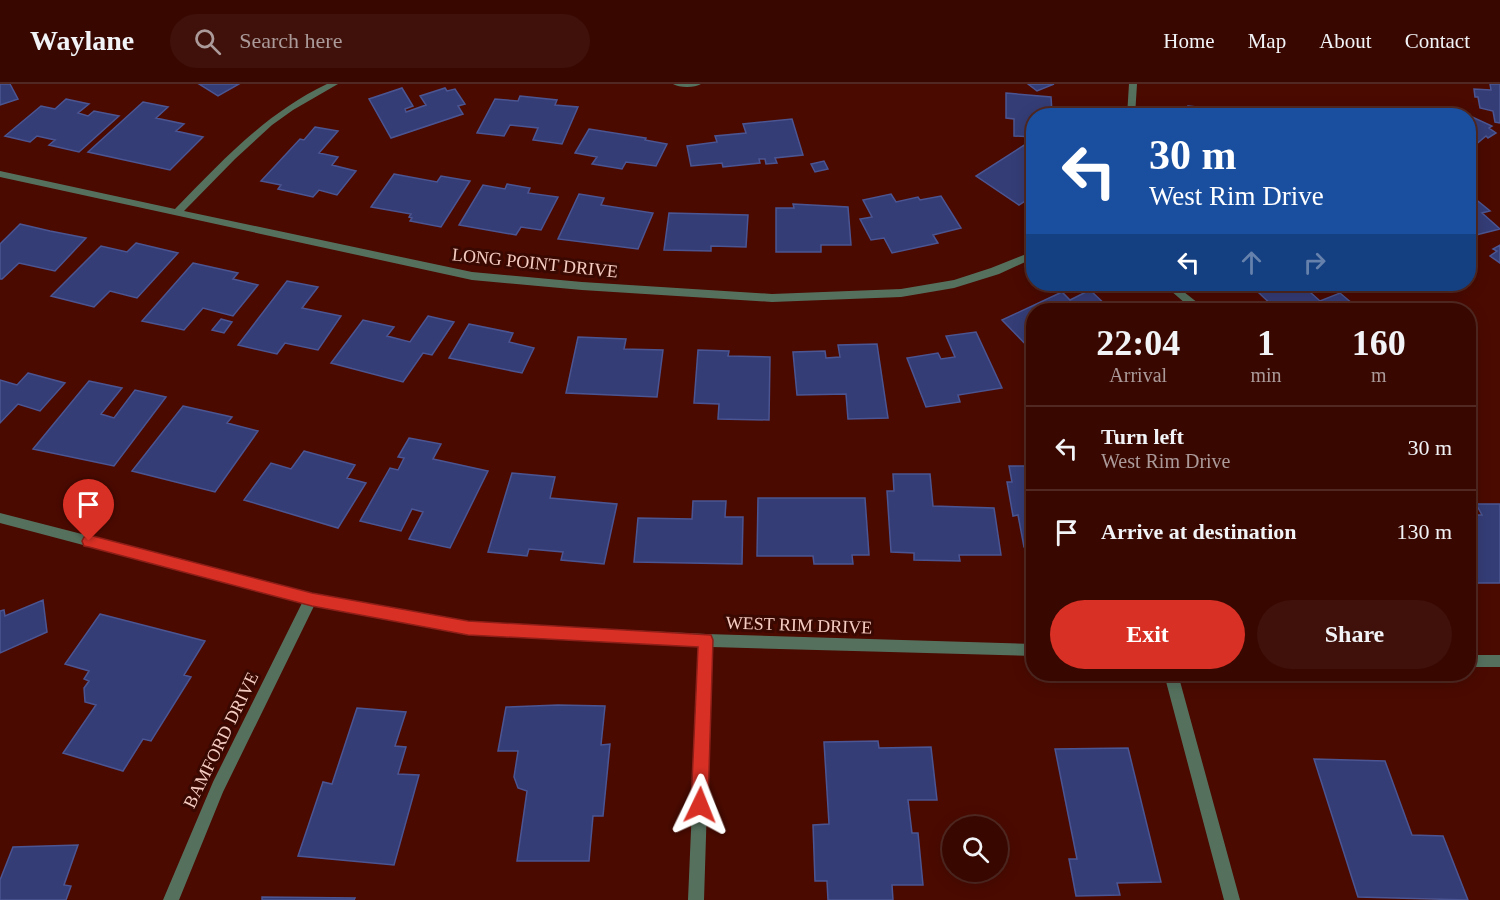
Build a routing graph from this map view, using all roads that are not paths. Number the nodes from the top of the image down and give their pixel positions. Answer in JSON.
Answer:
{"nodes":[{"id":1,"x":334,"y":84,"type":"edge"},
{"id":2,"x":677,"y":84,"type":"edge"},
{"id":3,"x":697,"y":84,"type":"edge"},
{"id":4,"x":1133,"y":84,"type":"edge"},
{"id":5,"x":1132,"y":108,"type":"edge"},
{"id":6,"x":0,"y":174,"type":"edge"},
{"id":7,"x":178,"y":211,"type":"junction"},
{"id":8,"x":1026,"y":257,"type":"edge"},
{"id":9,"x":1176,"y":291,"type":"edge"},
{"id":10,"x":1191,"y":303,"type":"edge"},
{"id":11,"x":0,"y":518,"type":"edge"},
{"id":12,"x":312,"y":599,"type":"junction"},
{"id":13,"x":706,"y":640,"type":"junction"},
{"id":14,"x":1026,"y":650,"type":"edge"},
{"id":15,"x":1476,"y":661,"type":"edge"},
{"id":16,"x":1500,"y":661,"type":"edge"},
{"id":17,"x":1173,"y":681,"type":"edge"},
{"id":18,"x":171,"y":900,"type":"edge"},
{"id":19,"x":696,"y":900,"type":"edge"},
{"id":20,"x":1232,"y":900,"type":"edge"}],
"edges":[{"from":1,"to":7,"type":"street"},
{"from":2,"to":3,"type":"street"},
{"from":4,"to":5,"type":"street"},
{"from":6,"to":7,"type":"street","name":"LONG POINT DRIVE"},
{"from":7,"to":8,"type":"street","name":"LONG POINT DRIVE"},
{"from":9,"to":10,"type":"street"},
{"from":11,"to":12,"type":"street","name":"WEST RIM DRIVE"},
{"from":12,"to":13,"type":"street","name":"WEST RIM DRIVE"},
{"from":12,"to":18,"type":"street","name":"BAMFORD DRIVE"},
{"from":13,"to":14,"type":"street","name":"WEST RIM DRIVE"},
{"from":13,"to":19,"type":"street"},
{"from":15,"to":16,"type":"street"},
{"from":17,"to":20,"type":"street"}]}
